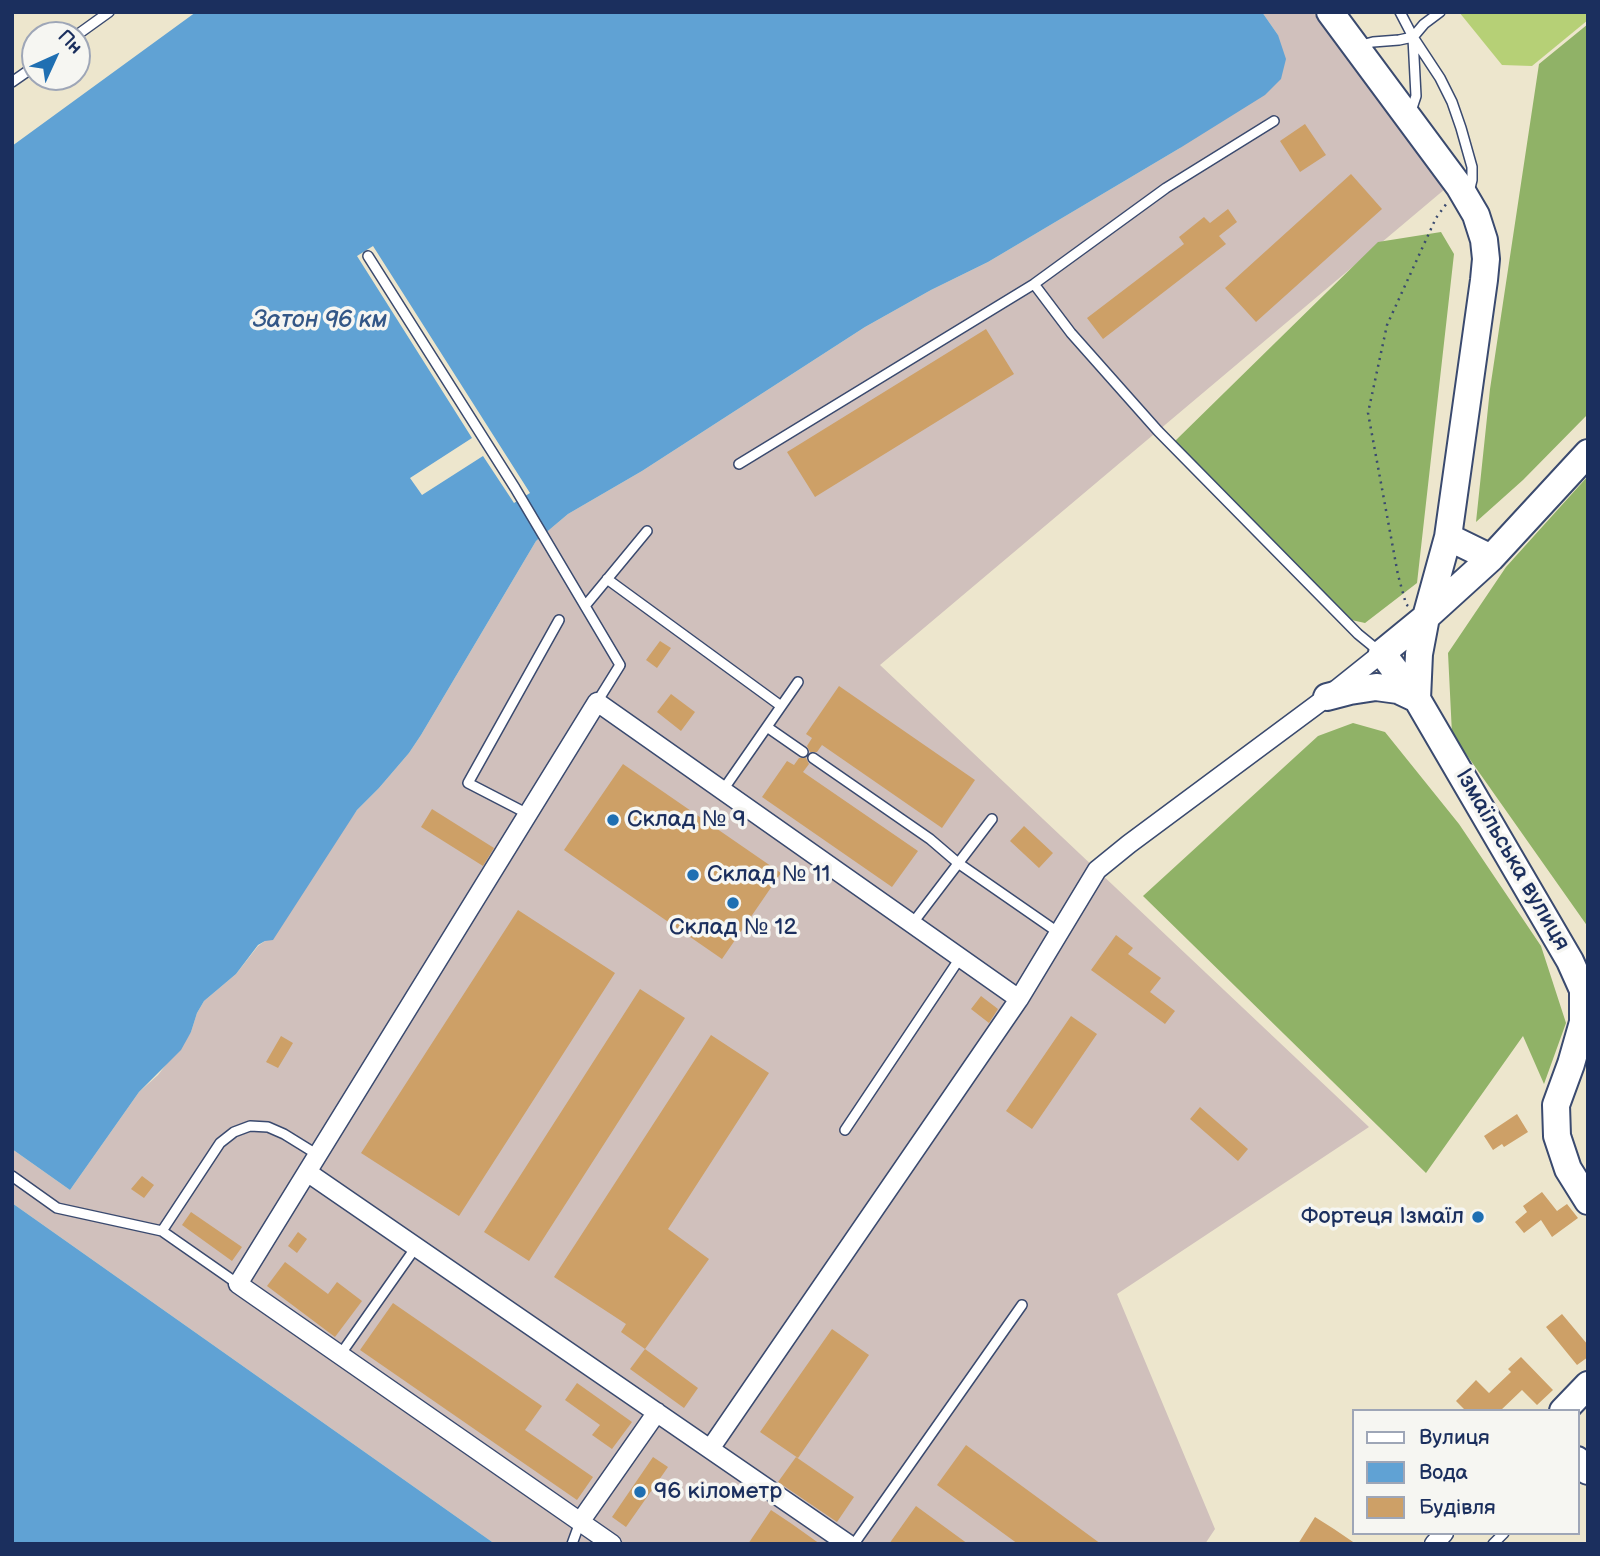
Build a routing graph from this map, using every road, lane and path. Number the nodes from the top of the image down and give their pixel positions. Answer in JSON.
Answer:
{"nodes":[{"id":1,"x":109,"y":12,"type":"edge"},
{"id":2,"x":1330,"y":12,"type":"edge"},
{"id":3,"x":1400,"y":12,"type":"edge"},
{"id":4,"x":1440,"y":12,"type":"edge"},
{"id":5,"x":91,"y":25,"type":"edge"},
{"id":6,"x":1413,"y":37,"type":"junction"},
{"id":7,"x":1356,"y":47,"type":"junction"},
{"id":8,"x":1408,"y":117,"type":"junction"},
{"id":9,"x":1274,"y":121,"type":"dead end"},
{"id":10,"x":1463,"y":192,"type":"junction"},
{"id":11,"x":368,"y":256,"type":"dead end"},
{"id":12,"x":1034,"y":284,"type":"junction"},
{"id":13,"x":1588,"y":453,"type":"edge"},
{"id":14,"x":739,"y":464,"type":"dead end"},
{"id":15,"x":647,"y":531,"type":"dead end"},
{"id":16,"x":1448,"y":537,"type":"junction"},
{"id":17,"x":1490,"y":558,"type":"junction"},
{"id":18,"x":607,"y":579,"type":"junction"},
{"id":19,"x":585,"y":606,"type":"junction"},
{"id":20,"x":1426,"y":617,"type":"junction"},
{"id":21,"x":559,"y":620,"type":"dead end"},
{"id":22,"x":1382,"y":653,"type":"junction"},
{"id":23,"x":798,"y":682,"type":"dead end"},
{"id":24,"x":1328,"y":697,"type":"junction"},
{"id":25,"x":1417,"y":699,"type":"junction"},
{"id":26,"x":597,"y":702,"type":"junction"},
{"id":27,"x":781,"y":706,"type":"junction"},
{"id":28,"x":767,"y":727,"type":"junction"},
{"id":29,"x":803,"y":752,"type":"dead end"},
{"id":30,"x":813,"y":758,"type":"dead end"},
{"id":31,"x":723,"y":790,"type":"junction"},
{"id":32,"x":528,"y":814,"type":"junction"},
{"id":33,"x":992,"y":819,"type":"dead end"},
{"id":34,"x":958,"y":863,"type":"junction"},
{"id":35,"x":912,"y":924,"type":"junction"},
{"id":36,"x":1059,"y":933,"type":"junction"},
{"id":37,"x":960,"y":958,"type":"junction"},
{"id":38,"x":1019,"y":999,"type":"junction"},
{"id":39,"x":845,"y":1130,"type":"dead end"},
{"id":40,"x":318,"y":1155,"type":"junction"},
{"id":41,"x":307,"y":1172,"type":"junction"},
{"id":42,"x":12,"y":1176,"type":"edge"},
{"id":43,"x":1588,"y":1201,"type":"edge"},
{"id":44,"x":162,"y":1231,"type":"junction"},
{"id":45,"x":416,"y":1247,"type":"junction"},
{"id":46,"x":238,"y":1284,"type":"junction"},
{"id":47,"x":1022,"y":1305,"type":"dead end"},
{"id":48,"x":340,"y":1355,"type":"junction"},
{"id":49,"x":1588,"y":1385,"type":"edge"},
{"id":50,"x":1565,"y":1409,"type":"edge"},
{"id":51,"x":657,"y":1412,"type":"junction"},
{"id":52,"x":710,"y":1449,"type":"junction"},
{"id":53,"x":580,"y":1522,"type":"junction"},
{"id":54,"x":572,"y":1544,"type":"edge"},
{"id":55,"x":612,"y":1544,"type":"edge"},
{"id":56,"x":848,"y":1544,"type":"edge"},
{"id":57,"x":854,"y":1544,"type":"edge"}],
"edges":[{"from":1,"to":5,"type":"lane"},
{"from":2,"to":7,"type":"street"},
{"from":3,"to":6,"type":"lane"},
{"from":4,"to":6,"type":"lane"},
{"from":6,"to":7,"type":"lane"},
{"from":6,"to":8,"type":"lane"},
{"from":6,"to":10,"type":"lane"},
{"from":7,"to":8,"type":"street"},
{"from":8,"to":10,"type":"street"},
{"from":9,"to":12,"type":"lane"},
{"from":10,"to":16,"type":"street"},
{"from":10,"to":20,"type":"path"},
{"from":11,"to":19,"type":"lane"},
{"from":12,"to":14,"type":"lane"},
{"from":12,"to":22,"type":"lane"},
{"from":13,"to":17,"type":"street"},
{"from":15,"to":18,"type":"lane"},
{"from":16,"to":17,"type":"street"},
{"from":16,"to":20,"type":"street"},
{"from":17,"to":20,"type":"street"},
{"from":18,"to":19,"type":"lane"},
{"from":18,"to":27,"type":"lane"},
{"from":19,"to":26,"type":"lane"},
{"from":20,"to":22,"type":"street"},
{"from":20,"to":25,"type":"street"},
{"from":21,"to":32,"type":"lane"},
{"from":22,"to":24,"type":"street"},
{"from":22,"to":25,"type":"street","name":"Ізмаїльська вулиця"},
{"from":23,"to":27,"type":"lane"},
{"from":24,"to":25,"type":"street"},
{"from":24,"to":36,"type":"street"},
{"from":25,"to":43,"type":"street","name":"Ізмаїльська вулиця"},
{"from":26,"to":31,"type":"street"},
{"from":26,"to":32,"type":"street"},
{"from":27,"to":28,"type":"lane"},
{"from":28,"to":29,"type":"lane"},
{"from":28,"to":31,"type":"lane"},
{"from":30,"to":34,"type":"lane"},
{"from":31,"to":35,"type":"street"},
{"from":32,"to":40,"type":"street"},
{"from":33,"to":34,"type":"lane"},
{"from":34,"to":35,"type":"lane"},
{"from":34,"to":36,"type":"lane"},
{"from":35,"to":37,"type":"street"},
{"from":36,"to":38,"type":"street"},
{"from":37,"to":38,"type":"street"},
{"from":37,"to":39,"type":"lane"},
{"from":38,"to":52,"type":"street"},
{"from":40,"to":41,"type":"street"},
{"from":40,"to":44,"type":"lane"},
{"from":41,"to":45,"type":"street"},
{"from":41,"to":46,"type":"street"},
{"from":42,"to":44,"type":"lane"},
{"from":44,"to":46,"type":"lane"},
{"from":45,"to":48,"type":"lane"},
{"from":45,"to":51,"type":"street"},
{"from":46,"to":48,"type":"street"},
{"from":47,"to":57,"type":"lane"},
{"from":48,"to":53,"type":"street"},
{"from":49,"to":50,"type":"street"},
{"from":51,"to":52,"type":"street"},
{"from":51,"to":53,"type":"street"},
{"from":52,"to":56,"type":"street"},
{"from":53,"to":54,"type":"lane"},
{"from":53,"to":55,"type":"street"}]}
